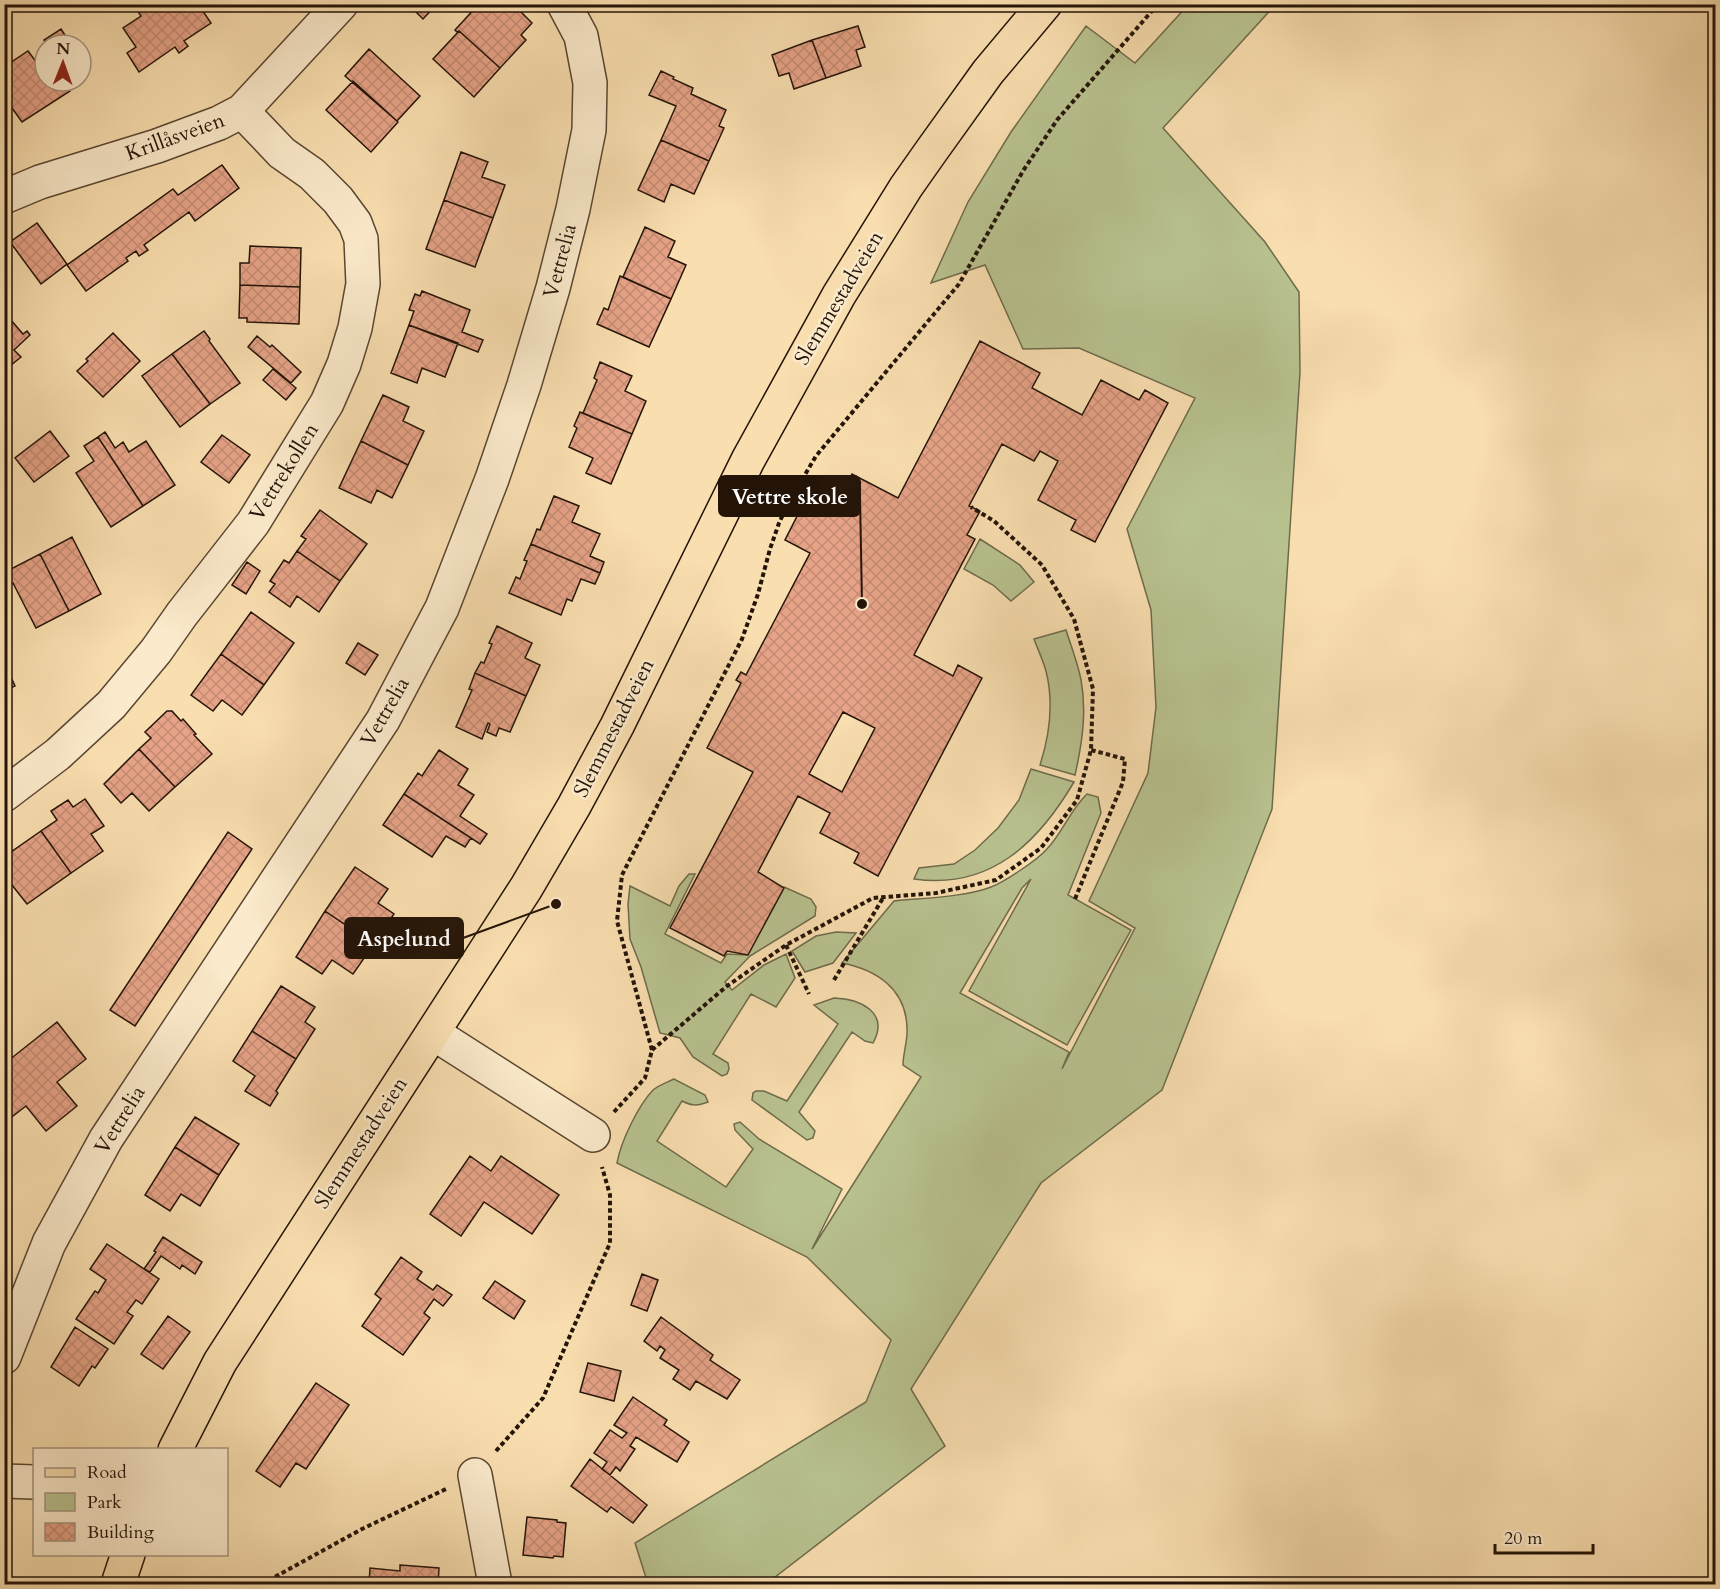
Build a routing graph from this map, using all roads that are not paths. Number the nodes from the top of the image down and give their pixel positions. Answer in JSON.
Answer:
{"nodes":[{"id":1,"x":341,"y":4,"type":"edge"},
{"id":2,"x":564,"y":4,"type":"edge"},
{"id":3,"x":1045,"y":4,"type":"edge"},
{"id":4,"x":242,"y":111,"type":"junction"},
{"id":5,"x":4,"y":197,"type":"edge"},
{"id":6,"x":4,"y":795,"type":"edge"},
{"id":7,"x":433,"y":1033,"type":"junction"},
{"id":8,"x":593,"y":1135,"type":"road end"},
{"id":9,"x":4,"y":1357,"type":"edge"},
{"id":10,"x":176,"y":1448,"type":"edge"},
{"id":11,"x":475,"y":1475,"type":"road end"},
{"id":12,"x":127,"y":1556,"type":"edge"},
{"id":13,"x":118,"y":1584,"type":"edge"},
{"id":14,"x":495,"y":1584,"type":"edge"}],
"edges":[{"from":1,"to":4,"type":"street","name":"Krillåsveien"},
{"from":2,"to":9,"type":"street","name":"Vettrelia"},
{"from":3,"to":7,"type":"main road","name":"Slemmestadveien"},
{"from":4,"to":5,"type":"street","name":"Krillåsveien"},
{"from":4,"to":6,"type":"street","name":"Vettrekollen"},
{"from":7,"to":8,"type":"street"},
{"from":7,"to":10,"type":"main road","name":"Slemmestadveien"},
{"from":11,"to":14,"type":"street"},
{"from":12,"to":13,"type":"main road"}]}
